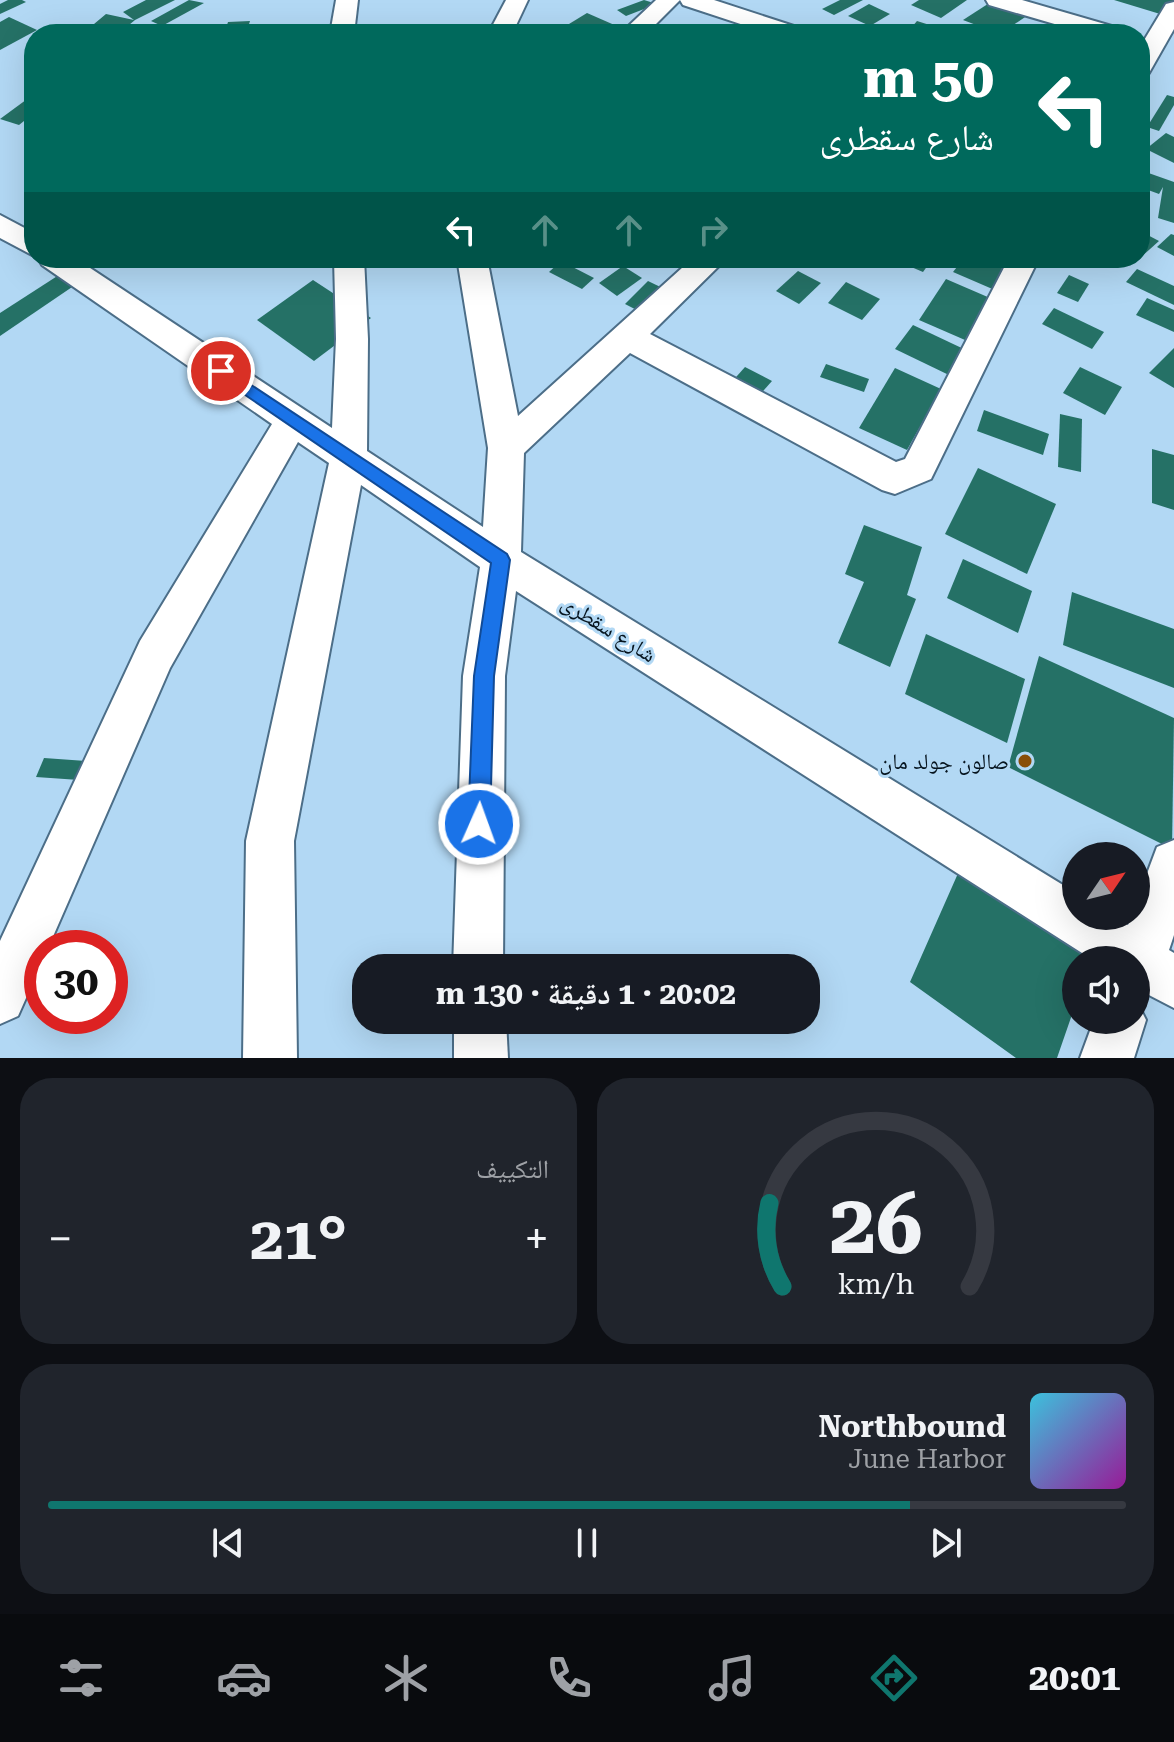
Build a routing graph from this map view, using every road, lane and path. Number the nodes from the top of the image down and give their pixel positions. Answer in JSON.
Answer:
{"nodes":[{"id":1,"x":347,"y":0,"type":"edge"},
{"id":2,"x":517,"y":0,"type":"edge"},
{"id":3,"x":669,"y":0,"type":"edge"},
{"id":4,"x":691,"y":0,"type":"edge"},
{"id":5,"x":997,"y":0,"type":"edge"},
{"id":6,"x":1174,"y":9,"type":"edge"},
{"id":7,"x":343,"y":24,"type":"edge"},
{"id":8,"x":505,"y":24,"type":"edge"},
{"id":9,"x":643,"y":24,"type":"edge"},
{"id":10,"x":764,"y":24,"type":"edge"},
{"id":11,"x":1080,"y":24,"type":"edge"},
{"id":12,"x":1156,"y":46,"type":"edge"},
{"id":13,"x":0,"y":225,"type":"edge"},
{"id":14,"x":24,"y":240,"type":"edge"},
{"id":15,"x":68,"y":268,"type":"edge"},
{"id":16,"x":349,"y":268,"type":"edge"},
{"id":17,"x":474,"y":268,"type":"edge"},
{"id":18,"x":701,"y":268,"type":"edge"},
{"id":19,"x":1019,"y":268,"type":"edge"},
{"id":20,"x":628,"y":337,"type":"junction"},
{"id":21,"x":293,"y":419,"type":"junction"},
{"id":22,"x":506,"y":448,"type":"junction"},
{"id":23,"x":349,"y":456,"type":"junction"},
{"id":24,"x":501,"y":560,"type":"junction"},
{"id":25,"x":1174,"y":864,"type":"edge"},
{"id":26,"x":1109,"y":946,"type":"edge"},
{"id":27,"x":478,"y":954,"type":"edge"},
{"id":28,"x":1150,"y":972,"type":"edge"},
{"id":29,"x":0,"y":998,"type":"edge"},
{"id":30,"x":480,"y":1034,"type":"edge"},
{"id":31,"x":1115,"y":1034,"type":"edge"},
{"id":32,"x":270,"y":1058,"type":"edge"},
{"id":33,"x":481,"y":1058,"type":"edge"},
{"id":34,"x":1107,"y":1058,"type":"edge"}],
"edges":[{"from":1,"to":7,"type":"street"},
{"from":2,"to":8,"type":"street"},
{"from":3,"to":9,"type":"street"},
{"from":4,"to":10,"type":"street"},
{"from":5,"to":11,"type":"street"},
{"from":6,"to":12,"type":"street"},
{"from":13,"to":14,"type":"street"},
{"from":15,"to":21,"type":"street","name":"شارع سقطرى"},
{"from":16,"to":23,"type":"street"},
{"from":17,"to":22,"type":"street"},
{"from":18,"to":20,"type":"street"},
{"from":19,"to":20,"type":"street"},
{"from":20,"to":22,"type":"street"},
{"from":21,"to":23,"type":"street","name":"شارع سقطرى"},
{"from":21,"to":29,"type":"street"},
{"from":22,"to":24,"type":"street"},
{"from":23,"to":24,"type":"street","name":"شارع سقطرى"},
{"from":23,"to":32,"type":"street"},
{"from":24,"to":26,"type":"street","name":"شارع سقطرى"},
{"from":24,"to":27,"type":"street"},
{"from":25,"to":28,"type":"street"},
{"from":30,"to":33,"type":"street"},
{"from":31,"to":34,"type":"street"}]}
